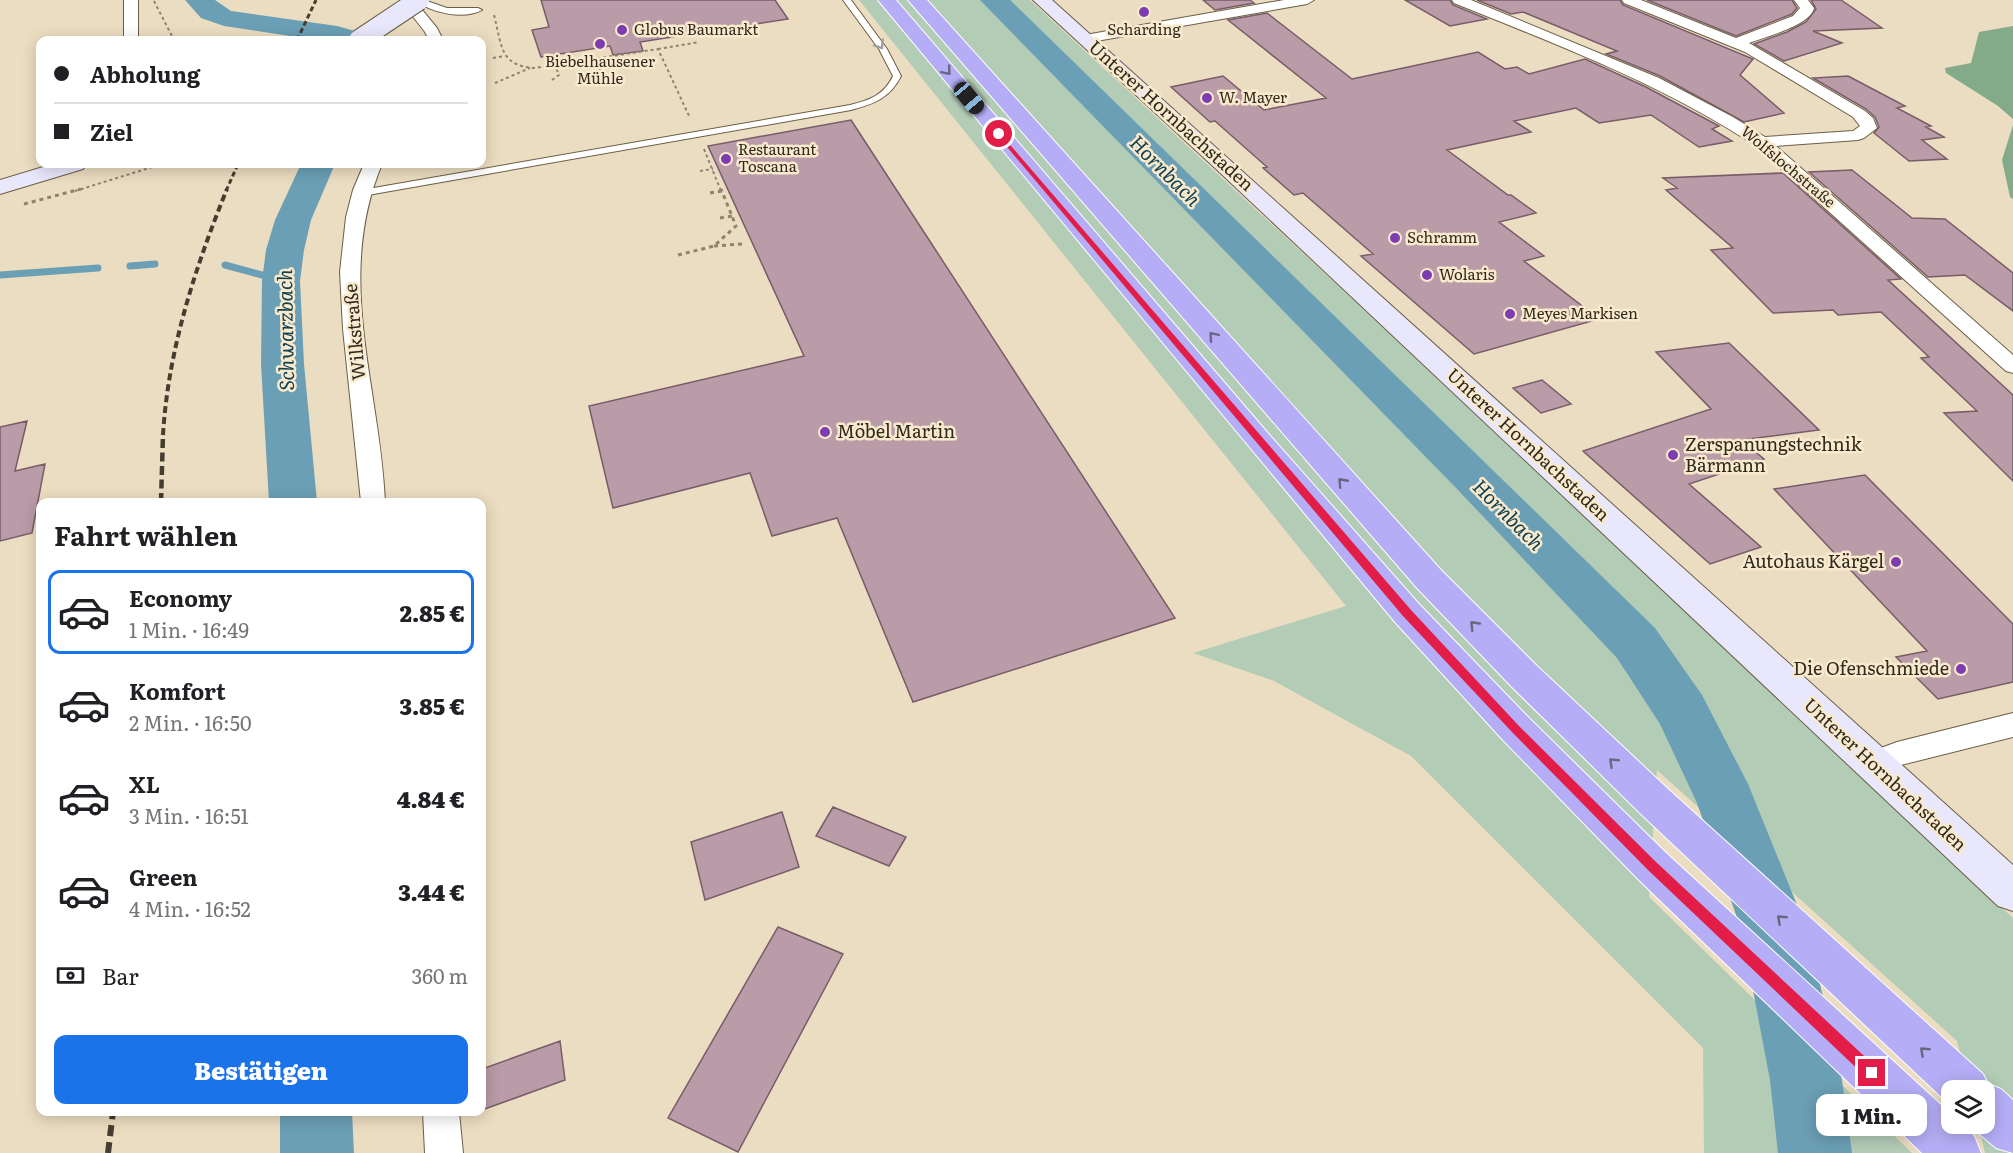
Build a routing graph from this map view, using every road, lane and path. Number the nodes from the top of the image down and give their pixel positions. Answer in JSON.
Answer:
{"nodes":[{"id":1,"x":131,"y":0,"type":"edge"},
{"id":2,"x":153,"y":0,"type":"edge"},
{"id":3,"x":407,"y":0,"type":"edge"},
{"id":4,"x":419,"y":0,"type":"edge"},
{"id":5,"x":847,"y":0,"type":"edge"},
{"id":6,"x":887,"y":0,"type":"edge"},
{"id":7,"x":917,"y":0,"type":"edge"},
{"id":8,"x":1042,"y":0,"type":"edge"},
{"id":9,"x":1307,"y":0,"type":"edge"},
{"id":10,"x":1459,"y":0,"type":"edge"},
{"id":11,"x":1629,"y":0,"type":"edge"},
{"id":12,"x":1801,"y":0,"type":"edge"},
{"id":13,"x":491,"y":7,"type":"dead end"},
{"id":14,"x":478,"y":10,"type":"dead end"},
{"id":15,"x":131,"y":36,"type":"edge"},
{"id":16,"x":172,"y":36,"type":"edge"},
{"id":17,"x":365,"y":36,"type":"edge"},
{"id":18,"x":434,"y":36,"type":"edge"},
{"id":19,"x":1085,"y":39,"type":"junction"},
{"id":20,"x":699,"y":42,"type":"dead end"},
{"id":21,"x":1737,"y":43,"type":"junction"},
{"id":22,"x":658,"y":49,"type":"junction"},
{"id":23,"x":505,"y":56,"type":"junction"},
{"id":24,"x":494,"y":58,"type":"dead end"},
{"id":25,"x":598,"y":58,"type":"junction"},
{"id":26,"x":555,"y":65,"type":"junction"},
{"id":27,"x":531,"y":68,"type":"junction"},
{"id":28,"x":594,"y":73,"type":"dead end"},
{"id":29,"x":552,"y":80,"type":"dead end"},
{"id":30,"x":495,"y":83,"type":"dead end"},
{"id":31,"x":698,"y":134,"type":"junction"},
{"id":32,"x":1762,"y":142,"type":"junction"},
{"id":33,"x":62,"y":168,"type":"edge"},
{"id":34,"x":150,"y":168,"type":"edge"},
{"id":35,"x":371,"y":168,"type":"edge"},
{"id":36,"x":712,"y":169,"type":"junction"},
{"id":37,"x":700,"y":171,"type":"dead end"},
{"id":38,"x":0,"y":187,"type":"edge"},
{"id":39,"x":722,"y":191,"type":"junction"},
{"id":40,"x":362,"y":193,"type":"junction"},
{"id":41,"x":710,"y":193,"type":"dead end"},
{"id":42,"x":21,"y":205,"type":"dead end"},
{"id":43,"x":732,"y":216,"type":"junction"},
{"id":44,"x":720,"y":218,"type":"dead end"},
{"id":45,"x":742,"y":244,"type":"dead end"},
{"id":46,"x":714,"y":246,"type":"junction"},
{"id":47,"x":678,"y":255,"type":"dead end"},
{"id":48,"x":2013,"y":366,"type":"edge"},
{"id":49,"x":373,"y":498,"type":"edge"},
{"id":50,"x":2013,"y":725,"type":"edge"},
{"id":51,"x":1872,"y":764,"type":"junction"},
{"id":52,"x":2013,"y":892,"type":"edge"},
{"id":53,"x":1956,"y":1080,"type":"edge"},
{"id":54,"x":1995,"y":1115,"type":"edge"},
{"id":55,"x":441,"y":1116,"type":"edge"},
{"id":56,"x":2013,"y":1131,"type":"edge"},
{"id":57,"x":444,"y":1153,"type":"edge"},
{"id":58,"x":1957,"y":1153,"type":"edge"}],
"edges":[{"from":1,"to":15,"type":"street"},
{"from":2,"to":16,"type":"path"},
{"from":3,"to":18,"type":"street"},
{"from":4,"to":14,"type":"lane"},
{"from":4,"to":17,"type":"street","bridge":true},
{"from":5,"to":31,"type":"lane","one_way":true},
{"from":6,"to":58,"type":"highway","one_way":true},
{"from":53,"to":7,"type":"highway","one_way":true},
{"from":8,"to":19,"type":"street","name":"Unterer Hornbachstaden"},
{"from":9,"to":19,"type":"street"},
{"from":10,"to":32,"type":"street","name":"Wolfslochstraße"},
{"from":11,"to":21,"type":"street"},
{"from":12,"to":21,"type":"street"},
{"from":13,"to":23,"type":"path"},
{"from":19,"to":51,"type":"street","name":"Unterer Hornbachstaden"},
{"from":20,"to":22,"type":"path"},
{"from":21,"to":32,"type":"street"},
{"from":22,"to":25,"type":"path"},
{"from":22,"to":31,"type":"path"},
{"from":23,"to":24,"type":"path"},
{"from":23,"to":27,"type":"path"},
{"from":25,"to":26,"type":"path"},
{"from":25,"to":28,"type":"path"},
{"from":26,"to":27,"type":"path"},
{"from":26,"to":29,"type":"path"},
{"from":27,"to":30,"type":"path"},
{"from":31,"to":36,"type":"path"},
{"from":31,"to":40,"type":"lane"},
{"from":32,"to":48,"type":"street","name":"Wolfslochstraße"},
{"from":33,"to":38,"type":"street"},
{"from":34,"to":42,"type":"path"},
{"from":35,"to":40,"type":"street","name":"Wilkstraße"},
{"from":36,"to":37,"type":"path"},
{"from":36,"to":39,"type":"path"},
{"from":39,"to":41,"type":"path"},
{"from":39,"to":43,"type":"path"},
{"from":40,"to":49,"type":"street","name":"Wilkstraße"},
{"from":43,"to":44,"type":"path"},
{"from":43,"to":46,"type":"path"},
{"from":45,"to":46,"type":"path"},
{"from":46,"to":47,"type":"path"},
{"from":50,"to":51,"type":"street"},
{"from":51,"to":52,"type":"street","name":"Unterer Hornbachstaden"},
{"from":54,"to":56,"type":"highway"},
{"from":55,"to":57,"type":"street"}]}
